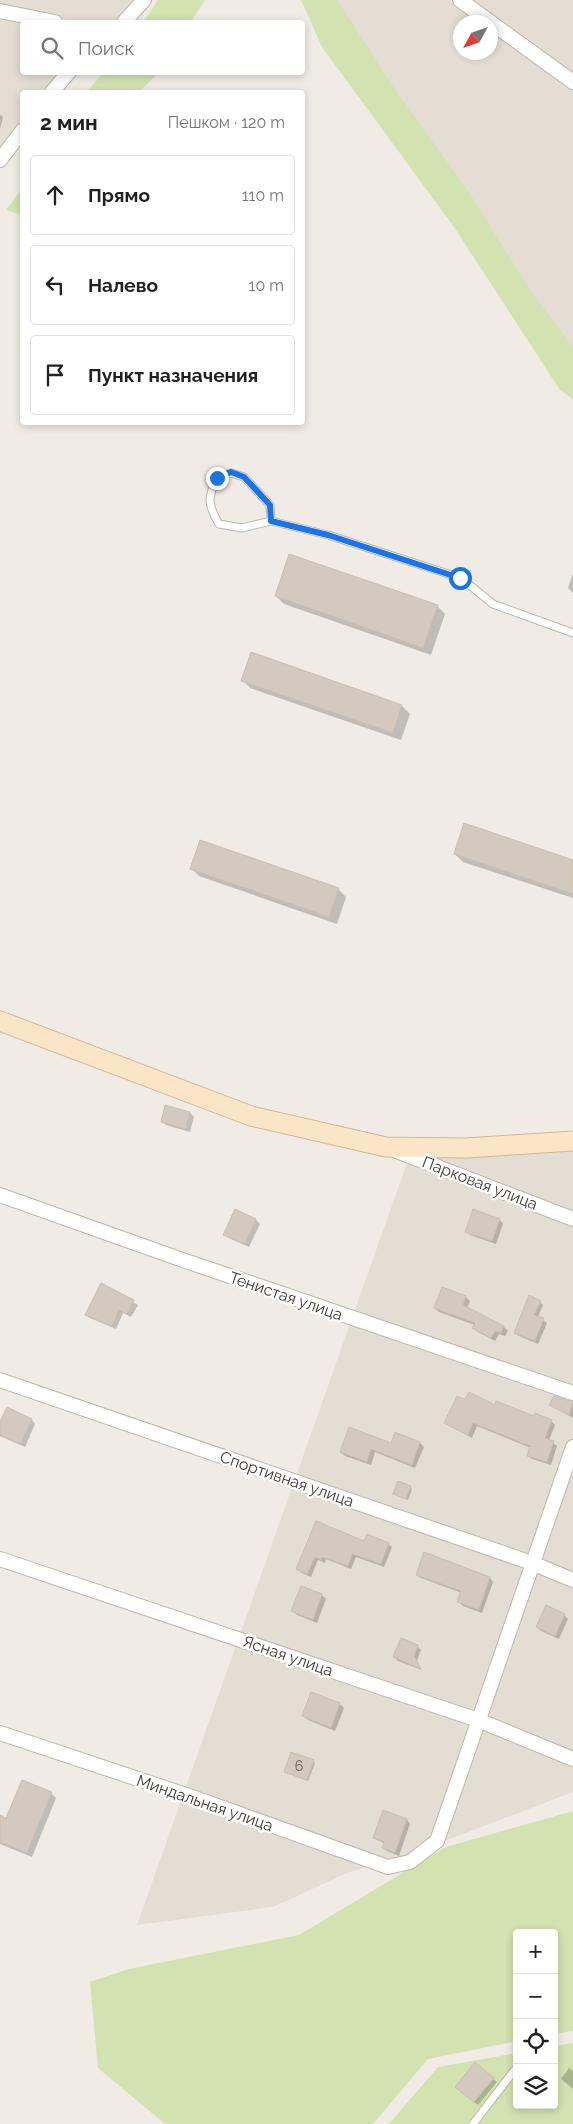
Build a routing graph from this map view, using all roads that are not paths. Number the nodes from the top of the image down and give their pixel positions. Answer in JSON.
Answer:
{"nodes":[{"id":1,"x":144,"y":0,"type":"edge"},
{"id":2,"x":460,"y":0,"type":"edge"},
{"id":3,"x":0,"y":12,"type":"edge"},
{"id":4,"x":44,"y":20,"type":"edge"},
{"id":5,"x":126,"y":20,"type":"edge"},
{"id":6,"x":66,"y":75,"type":"edge"},
{"id":7,"x":573,"y":82,"type":"edge"},
{"id":8,"x":54,"y":90,"type":"edge"},
{"id":9,"x":20,"y":134,"type":"edge"},
{"id":10,"x":0,"y":160,"type":"edge"},
{"id":11,"x":271,"y":521,"type":"junction"},
{"id":12,"x":573,"y":634,"type":"edge"},
{"id":13,"x":0,"y":1020,"type":"edge"},
{"id":14,"x":573,"y":1141,"type":"edge"},
{"id":15,"x":386,"y":1147,"type":"junction"},
{"id":16,"x":0,"y":1195,"type":"edge"},
{"id":17,"x":573,"y":1218,"type":"edge"},
{"id":18,"x":0,"y":1380,"type":"edge"},
{"id":19,"x":573,"y":1393,"type":"edge"},
{"id":20,"x":573,"y":1447,"type":"edge"},
{"id":21,"x":0,"y":1559,"type":"edge"},
{"id":22,"x":532,"y":1563,"type":"junction"},
{"id":23,"x":573,"y":1580,"type":"edge"},
{"id":24,"x":478,"y":1720,"type":"junction"},
{"id":25,"x":0,"y":1732,"type":"edge"},
{"id":26,"x":573,"y":1760,"type":"edge"},
{"id":27,"x":513,"y":2072,"type":"edge"},
{"id":28,"x":473,"y":2124,"type":"edge"}],
"edges":[{"from":1,"to":5,"type":"street"},
{"from":2,"to":7,"type":"street"},
{"from":3,"to":4,"type":"street"},
{"from":6,"to":8,"type":"street"},
{"from":9,"to":10,"type":"street"},
{"from":11,"to":11,"type":"lane"},
{"from":11,"to":12,"type":"lane"},
{"from":13,"to":15,"type":"street"},
{"from":14,"to":15,"type":"street"},
{"from":15,"to":17,"type":"street","name":"Парковая улица"},
{"from":16,"to":19,"type":"street","name":"Тенистая улица"},
{"from":18,"to":22,"type":"street","name":"Спортивная улица"},
{"from":20,"to":22,"type":"street"},
{"from":21,"to":24,"type":"street","name":"Ясная улица"},
{"from":22,"to":23,"type":"street","name":"Спортивная улица"},
{"from":22,"to":24,"type":"street"},
{"from":24,"to":25,"type":"street","name":"Миндальная улица"},
{"from":24,"to":26,"type":"street","name":"Ясная улица"},
{"from":27,"to":28,"type":"lane"}]}
